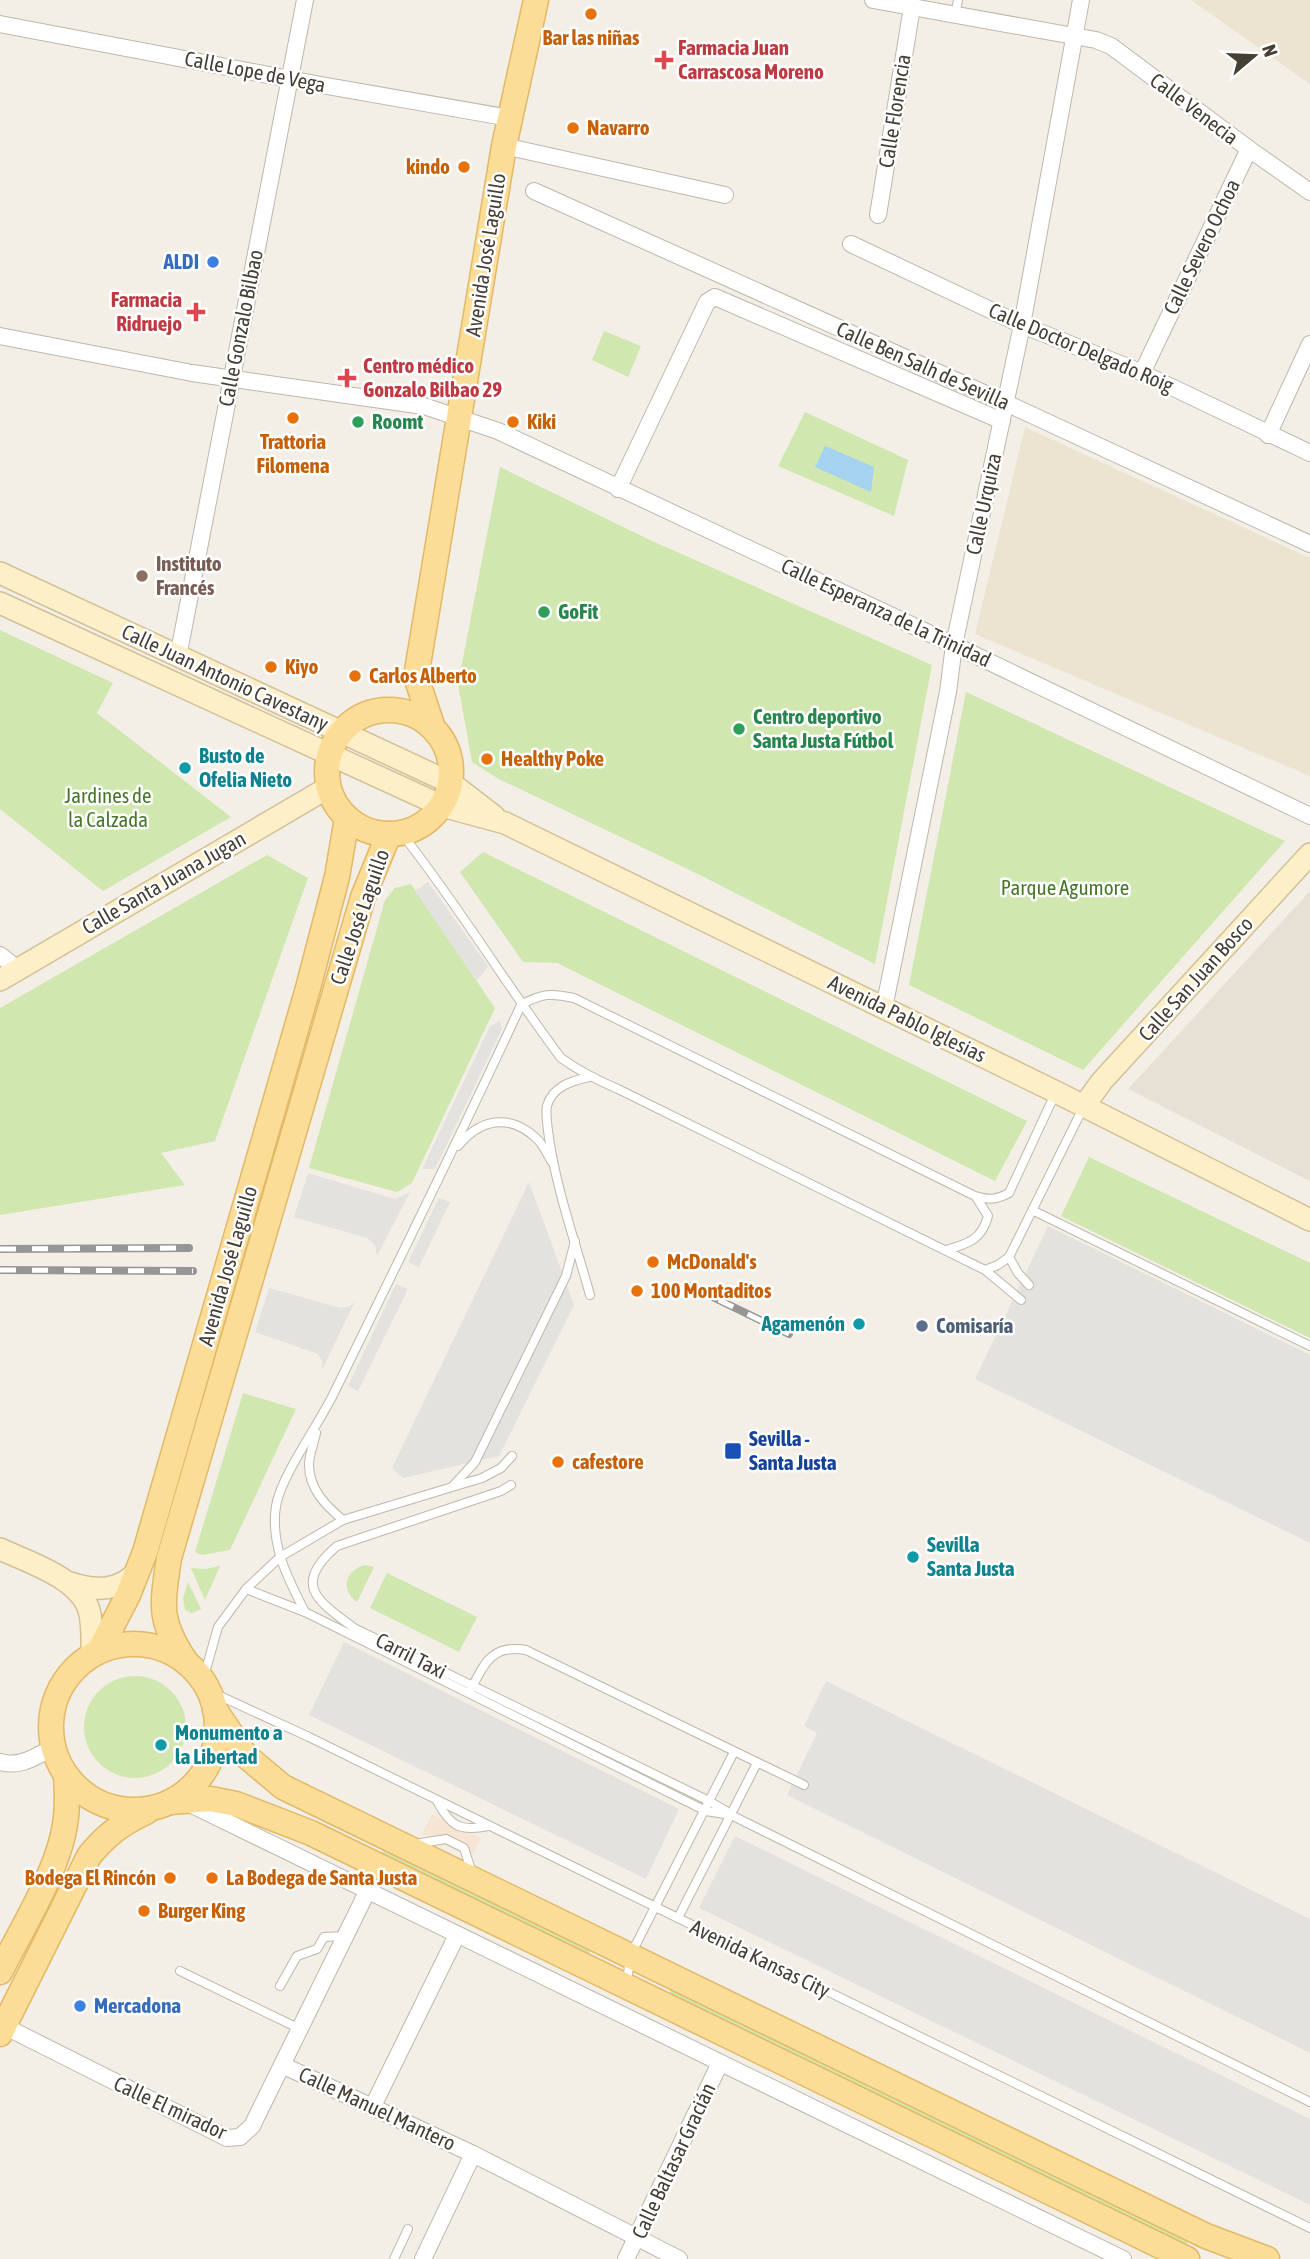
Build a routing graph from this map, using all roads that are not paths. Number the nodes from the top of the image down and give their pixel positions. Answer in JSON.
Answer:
{"nodes":[{"id":1,"x":304,"y":0,"type":"edge"},
{"id":2,"x":536,"y":0,"type":"edge"},
{"id":3,"x":873,"y":0,"type":"edge"},
{"id":4,"x":1081,"y":0,"type":"edge"},
{"id":5,"x":912,"y":7,"type":"junction"},
{"id":6,"x":956,"y":8,"type":"edge"},
{"id":7,"x":0,"y":24,"type":"edge"},
{"id":8,"x":1074,"y":37,"type":"junction"},
{"id":9,"x":290,"y":79,"type":"junction"},
{"id":10,"x":510,"y":118,"type":"junction"},
{"id":11,"x":504,"y":146,"type":"junction"},
{"id":12,"x":1249,"y":149,"type":"junction"},
{"id":13,"x":534,"y":191,"type":"dead end"},
{"id":14,"x":1310,"y":192,"type":"edge"},
{"id":15,"x":725,"y":195,"type":"dead end"},
{"id":16,"x":878,"y":215,"type":"dead end"},
{"id":17,"x":851,"y":244,"type":"dead end"},
{"id":18,"x":1022,"y":325,"type":"junction"},
{"id":19,"x":0,"y":336,"type":"edge"},
{"id":20,"x":1310,"y":344,"type":"edge"},
{"id":21,"x":1142,"y":373,"type":"junction"},
{"id":22,"x":232,"y":378,"type":"junction"},
{"id":23,"x":1006,"y":403,"type":"junction"},
{"id":24,"x":459,"y":418,"type":"junction"},
{"id":25,"x":1002,"y":421,"type":"junction"},
{"id":26,"x":1268,"y":435,"type":"junction"},
{"id":27,"x":1310,"y":453,"type":"edge"},
{"id":28,"x":618,"y":489,"type":"junction"},
{"id":29,"x":1310,"y":544,"type":"edge"},
{"id":30,"x":0,"y":573,"type":"edge"},
{"id":31,"x":0,"y":603,"type":"edge"},
{"id":32,"x":954,"y":645,"type":"junction"},
{"id":33,"x":178,"y":657,"type":"junction"},
{"id":34,"x":416,"y":677,"type":"junction"},
{"id":35,"x":382,"y":709,"type":"junction"},
{"id":36,"x":433,"y":728,"type":"junction"},
{"id":37,"x":341,"y":732,"type":"junction"},
{"id":38,"x":329,"y":755,"type":"junction"},
{"id":39,"x":451,"y":783,"type":"junction"},
{"id":40,"x":329,"y":787,"type":"junction"},
{"id":41,"x":442,"y":806,"type":"junction"},
{"id":42,"x":1310,"y":816,"type":"edge"},
{"id":43,"x":347,"y":818,"type":"junction"},
{"id":44,"x":502,"y":821,"type":"junction"},
{"id":45,"x":396,"y":834,"type":"junction"},
{"id":46,"x":1310,"y":854,"type":"edge"},
{"id":47,"x":0,"y":955,"type":"edge"},
{"id":48,"x":9,"y":975,"type":"edge"},
{"id":49,"x":308,"y":988,"type":"joint"},
{"id":50,"x":332,"y":1001,"type":"joint"},
{"id":51,"x":521,"y":1005,"type":"junction"},
{"id":52,"x":884,"y":1008,"type":"junction"},
{"id":53,"x":589,"y":1077,"type":"junction"},
{"id":54,"x":1056,"y":1092,"type":"junction"},
{"id":55,"x":1084,"y":1106,"type":"junction"},
{"id":56,"x":451,"y":1155,"type":"junction"},
{"id":57,"x":553,"y":1164,"type":"junction"},
{"id":58,"x":975,"y":1196,"type":"junction"},
{"id":59,"x":1034,"y":1211,"type":"junction"},
{"id":60,"x":1310,"y":1220,"type":"edge"},
{"id":61,"x":575,"y":1241,"type":"junction"},
{"id":62,"x":946,"y":1251,"type":"junction"},
{"id":63,"x":1009,"y":1257,"type":"junction"},
{"id":64,"x":985,"y":1270,"type":"junction"},
{"id":65,"x":1030,"y":1285,"type":"dead end"},
{"id":66,"x":590,"y":1296,"type":"dead end"},
{"id":67,"x":1021,"y":1300,"type":"dead end"},
{"id":68,"x":1310,"y":1346,"type":"edge"},
{"id":69,"x":319,"y":1423,"type":"junction"},
{"id":70,"x":512,"y":1456,"type":"dead end"},
{"id":71,"x":511,"y":1485,"type":"dead end"},
{"id":72,"x":451,"y":1489,"type":"junction"},
{"id":73,"x":343,"y":1520,"type":"junction"},
{"id":74,"x":0,"y":1549,"type":"edge"},
{"id":75,"x":280,"y":1558,"type":"junction"},
{"id":76,"x":137,"y":1571,"type":"junction"},
{"id":77,"x":70,"y":1583,"type":"junction"},
{"id":78,"x":246,"y":1588,"type":"junction"},
{"id":79,"x":304,"y":1612,"type":"junction"},
{"id":80,"x":96,"y":1653,"type":"junction"},
{"id":81,"x":203,"y":1686,"type":"junction"},
{"id":82,"x":471,"y":1690,"type":"junction"},
{"id":83,"x":54,"y":1747,"type":"junction"},
{"id":84,"x":734,"y":1752,"type":"junction"},
{"id":85,"x":0,"y":1762,"type":"edge"},
{"id":86,"x":757,"y":1763,"type":"junction"},
{"id":87,"x":66,"y":1775,"type":"junction"},
{"id":88,"x":804,"y":1785,"type":"dead end"},
{"id":89,"x":437,"y":1801,"type":"junction"},
{"id":90,"x":709,"y":1801,"type":"junction"},
{"id":91,"x":168,"y":1804,"type":"junction"},
{"id":92,"x":706,"y":1811,"type":"junction"},
{"id":93,"x":731,"y":1815,"type":"junction"},
{"id":94,"x":488,"y":1826,"type":"junction"},
{"id":95,"x":368,"y":1892,"type":"junction"},
{"id":96,"x":655,"y":1908,"type":"junction"},
{"id":97,"x":678,"y":1919,"type":"junction"},
{"id":98,"x":346,"y":1936,"type":"junction"},
{"id":99,"x":457,"y":1936,"type":"junction"},
{"id":100,"x":630,"y":1956,"type":"junction"},
{"id":101,"x":180,"y":1970,"type":"dead end"},
{"id":102,"x":0,"y":1972,"type":"edge"},
{"id":103,"x":279,"y":1986,"type":"dead end"},
{"id":104,"x":626,"y":1987,"type":"junction"},
{"id":105,"x":300,"y":2029,"type":"junction"},
{"id":106,"x":2,"y":2030,"type":"edge"},
{"id":107,"x":720,"y":2063,"type":"junction"},
{"id":108,"x":282,"y":2065,"type":"junction"},
{"id":109,"x":1310,"y":2102,"type":"edge"},
{"id":110,"x":373,"y":2106,"type":"junction"},
{"id":111,"x":473,"y":2154,"type":"junction"},
{"id":112,"x":1310,"y":2228,"type":"edge"},
{"id":113,"x":408,"y":2229,"type":"dead end"},
{"id":114,"x":1206,"y":2235,"type":"junction"},
{"id":115,"x":638,"y":2238,"type":"junction"},
{"id":116,"x":394,"y":2259,"type":"edge"},
{"id":117,"x":423,"y":2259,"type":"edge"},
{"id":118,"x":626,"y":2259,"type":"edge"},
{"id":119,"x":679,"y":2259,"type":"edge"},
{"id":120,"x":1123,"y":2259,"type":"edge"},
{"id":121,"x":1187,"y":2259,"type":"edge"},
{"id":122,"x":1236,"y":2259,"type":"edge"},
{"id":123,"x":1267,"y":2259,"type":"edge"}],
"edges":[{"from":1,"to":9,"type":"street","name":"Calle Gonzalo Bilbao"},
{"from":2,"to":10,"type":"main road","name":"Avenida José Laguillo"},
{"from":3,"to":5,"type":"street","name":"Calle Venecia"},
{"from":4,"to":8,"type":"street","name":"Calle Urquiza"},
{"from":5,"to":6,"type":"street","name":"Calle Venecia"},
{"from":5,"to":16,"type":"street","name":"Calle Florencia"},
{"from":6,"to":8,"type":"street","name":"Calle Venecia"},
{"from":7,"to":9,"type":"street","name":"Calle Lope de Vega"},
{"from":8,"to":12,"type":"street","name":"Calle Venecia"},
{"from":8,"to":18,"type":"street","name":"Calle Urquiza"},
{"from":9,"to":10,"type":"street","name":"Calle Lope de Vega"},
{"from":9,"to":22,"type":"street","name":"Calle Gonzalo Bilbao"},
{"from":10,"to":11,"type":"main road","name":"Avenida José Laguillo"},
{"from":11,"to":15,"type":"street"},
{"from":11,"to":24,"type":"main road","name":"Avenida José Laguillo"},
{"from":12,"to":14,"type":"street","name":"Calle Venecia"},
{"from":12,"to":21,"type":"street","name":"Calle Severo Ochoa"},
{"from":13,"to":23,"type":"street","name":"Calle Ben Salh de Sevilla"},
{"from":17,"to":18,"type":"street","name":"Calle Doctor Delgado Roig"},
{"from":18,"to":21,"type":"street","name":"Calle Doctor Delgado Roig"},
{"from":18,"to":23,"type":"street","name":"Calle Urquiza"},
{"from":19,"to":22,"type":"street","name":"Calle Esperanza de la Trinidad"},
{"from":20,"to":26,"type":"street"},
{"from":21,"to":26,"type":"street","name":"Calle Doctor Delgado Roig"},
{"from":22,"to":24,"type":"street","name":"Calle Esperanza de la Trinidad"},
{"from":22,"to":33,"type":"street","name":"Calle Gonzalo Bilbao"},
{"from":23,"to":25,"type":"street","name":"Calle Urquiza"},
{"from":23,"to":29,"type":"street","name":"Calle Ben Salh de Sevilla"},
{"from":24,"to":28,"type":"street","name":"Calle Esperanza de la Trinidad"},
{"from":24,"to":34,"type":"main road","name":"Avenida José Laguillo"},
{"from":25,"to":28,"type":"street"},
{"from":25,"to":32,"type":"street","name":"Calle Urquiza"},
{"from":26,"to":27,"type":"street","name":"Calle Doctor Delgado Roig"},
{"from":28,"to":32,"type":"street","name":"Calle Esperanza de la Trinidad"},
{"from":30,"to":33,"type":"main road","name":"Calle Juan Antonio Cavestany"},
{"from":31,"to":38,"type":"main road","name":"Calle Juan Antonio Cavestany"},
{"from":32,"to":42,"type":"street","name":"Calle Esperanza de la Trinidad"},
{"from":32,"to":52,"type":"street","name":"Calle Urquiza"},
{"from":33,"to":37,"type":"main road","name":"Calle Juan Antonio Cavestany"},
{"from":34,"to":35,"type":"main road"},
{"from":34,"to":36,"type":"main road"},
{"from":35,"to":36,"type":"main road"},
{"from":35,"to":37,"type":"main road"},
{"from":36,"to":39,"type":"main road"},
{"from":37,"to":38,"type":"main road"},
{"from":37,"to":39,"type":"main road","name":"Calle Juan Antonio Cavestany"},
{"from":38,"to":40,"type":"main road"},
{"from":38,"to":41,"type":"main road","name":"Calle Juan Antonio Cavestany"},
{"from":39,"to":41,"type":"main road"},
{"from":39,"to":44,"type":"main road","name":"Calle Juan Antonio Cavestany"},
{"from":40,"to":43,"type":"main road"},
{"from":40,"to":48,"type":"main road","name":"Calle Santa Juana Jugan"},
{"from":41,"to":44,"type":"main road","name":"Calle Juan Antonio Cavestany"},
{"from":41,"to":45,"type":"main road"},
{"from":43,"to":45,"type":"main road"},
{"from":43,"to":49,"type":"main road","name":"Calle José Laguillo"},
{"from":44,"to":52,"type":"main road","name":"Avenida Pablo Iglesias"},
{"from":45,"to":50,"type":"main road","name":"Calle José Laguillo"},
{"from":45,"to":51,"type":"lane"},
{"from":46,"to":55,"type":"main road","name":"Calle San Juan Bosco"},
{"from":47,"to":48,"type":"street"},
{"from":49,"to":76,"type":"main road","name":"Avenida José Laguillo"},
{"from":50,"to":81,"type":"main road","name":"Avenida José Laguillo"},
{"from":51,"to":53,"type":"lane"},
{"from":51,"to":56,"type":"lane"},
{"from":51,"to":58,"type":"lane"},
{"from":52,"to":54,"type":"main road","name":"Avenida Pablo Iglesias"},
{"from":53,"to":57,"type":"lane"},
{"from":53,"to":62,"type":"lane"},
{"from":54,"to":55,"type":"main road","name":"Avenida Pablo Iglesias"},
{"from":54,"to":58,"type":"lane"},
{"from":55,"to":59,"type":"lane"},
{"from":55,"to":60,"type":"main road","name":"Avenida Pablo Iglesias"},
{"from":56,"to":57,"type":"lane"},
{"from":56,"to":69,"type":"lane"},
{"from":57,"to":61,"type":"lane"},
{"from":58,"to":62,"type":"lane"},
{"from":59,"to":63,"type":"lane"},
{"from":59,"to":68,"type":"lane"},
{"from":61,"to":66,"type":"lane"},
{"from":61,"to":72,"type":"lane"},
{"from":62,"to":64,"type":"lane"},
{"from":63,"to":64,"type":"lane"},
{"from":63,"to":65,"type":"lane"},
{"from":64,"to":67,"type":"lane"},
{"from":69,"to":73,"type":"lane"},
{"from":69,"to":75,"type":"lane"},
{"from":70,"to":72,"type":"lane"},
{"from":71,"to":82,"type":"lane","name":"Carril Taxi"},
{"from":72,"to":73,"type":"lane"},
{"from":73,"to":75,"type":"lane"},
{"from":74,"to":77,"type":"main road"},
{"from":75,"to":78,"type":"lane"},
{"from":75,"to":79,"type":"lane"},
{"from":76,"to":77,"type":"main road"},
{"from":76,"to":80,"type":"main road"},
{"from":77,"to":80,"type":"main road"},
{"from":78,"to":79,"type":"lane"},
{"from":78,"to":81,"type":"lane"},
{"from":79,"to":82,"type":"lane"},
{"from":80,"to":81,"type":"main road"},
{"from":80,"to":83,"type":"main road"},
{"from":81,"to":89,"type":"lane","name":"Avenida Kansas City"},
{"from":81,"to":91,"type":"main road"},
{"from":81,"to":100,"type":"main road"},
{"from":82,"to":84,"type":"lane"},
{"from":82,"to":90,"type":"lane","name":"Carril Taxi"},
{"from":82,"to":92,"type":"lane"},
{"from":83,"to":85,"type":"street"},
{"from":83,"to":87,"type":"main road"},
{"from":84,"to":86,"type":"lane"},
{"from":84,"to":90,"type":"lane"},
{"from":86,"to":88,"type":"lane"},
{"from":86,"to":93,"type":"lane"},
{"from":87,"to":91,"type":"main road"},
{"from":87,"to":102,"type":"main road"},
{"from":89,"to":94,"type":"lane","name":"Avenida Kansas City"},
{"from":89,"to":94,"type":"lane"},
{"from":90,"to":92,"type":"lane"},
{"from":90,"to":93,"type":"lane","name":"Carril Taxi"},
{"from":91,"to":95,"type":"street"},
{"from":91,"to":104,"type":"main road"},
{"from":91,"to":106,"type":"main road"},
{"from":92,"to":93,"type":"lane"},
{"from":92,"to":96,"type":"lane"},
{"from":93,"to":97,"type":"lane"},
{"from":93,"to":109,"type":"lane"},
{"from":94,"to":96,"type":"lane","name":"Avenida Kansas City"},
{"from":95,"to":98,"type":"street","name":"Calle El mirador"},
{"from":95,"to":99,"type":"street"},
{"from":96,"to":97,"type":"lane","name":"Avenida Kansas City"},
{"from":96,"to":100,"type":"lane"},
{"from":97,"to":112,"type":"lane","name":"Avenida Kansas City"},
{"from":98,"to":103,"type":"lane"},
{"from":98,"to":105,"type":"street","name":"Calle El mirador"},
{"from":99,"to":107,"type":"street"},
{"from":99,"to":110,"type":"street"},
{"from":100,"to":104,"type":"lane"},
{"from":100,"to":114,"type":"main road"},
{"from":101,"to":105,"type":"lane"},
{"from":104,"to":121,"type":"main road"},
{"from":105,"to":108,"type":"street","name":"Calle El mirador"},
{"from":106,"to":108,"type":"street","name":"Calle El mirador"},
{"from":107,"to":115,"type":"street","name":"Calle Baltasar Gracián"},
{"from":107,"to":120,"type":"street"},
{"from":108,"to":110,"type":"street","name":"Calle Manuel Mantero"},
{"from":110,"to":111,"type":"street","name":"Calle Manuel Mantero"},
{"from":111,"to":115,"type":"street","name":"Calle Manuel Mantero"},
{"from":111,"to":117,"type":"street","name":"Calle Manuel Mantero"},
{"from":113,"to":116,"type":"lane"},
{"from":114,"to":122,"type":"lane"},
{"from":114,"to":123,"type":"main road"},
{"from":115,"to":118,"type":"street","name":"Calle Baltasar Gracián"},
{"from":115,"to":119,"type":"street","name":"Calle Manuel Mantero"}]}
